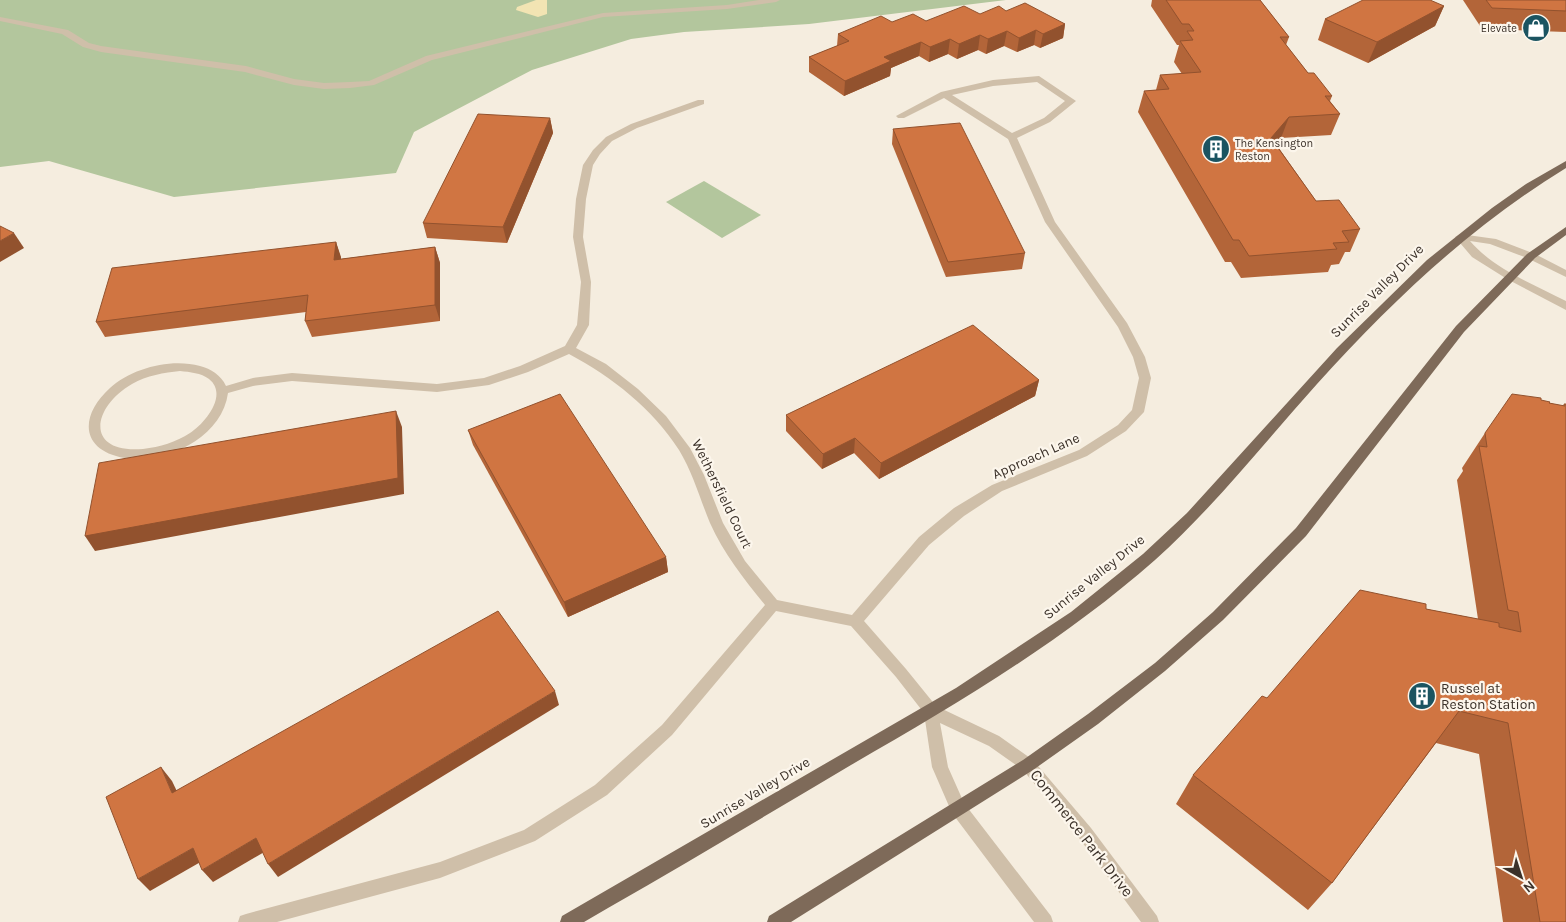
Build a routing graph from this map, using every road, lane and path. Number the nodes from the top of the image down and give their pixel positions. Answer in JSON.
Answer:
{"nodes":[{"id":1,"x":776,"y":0,"type":"edge"},
{"id":2,"x":0,"y":19,"type":"edge"},
{"id":3,"x":944,"y":94,"type":"junction"},
{"id":4,"x":700,"y":102,"type":"dead end"},
{"id":5,"x":901,"y":116,"type":"dead end"},
{"id":6,"x":1012,"y":137,"type":"junction"},
{"id":7,"x":1566,"y":164,"type":"edge"},
{"id":8,"x":1566,"y":230,"type":"edge"},
{"id":9,"x":1460,"y":237,"type":"junction"},
{"id":10,"x":1531,"y":256,"type":"junction"},
{"id":11,"x":1566,"y":274,"type":"edge"},
{"id":12,"x":1510,"y":277,"type":"junction"},
{"id":13,"x":1566,"y":306,"type":"edge"},
{"id":14,"x":569,"y":349,"type":"junction"},
{"id":15,"x":222,"y":391,"type":"junction"},
{"id":16,"x":773,"y":605,"type":"junction"},
{"id":17,"x":854,"y":621,"type":"junction"},
{"id":18,"x":931,"y":711,"type":"junction"},
{"id":19,"x":1028,"y":765,"type":"junction"},
{"id":20,"x":958,"y":808,"type":"junction"},
{"id":21,"x":246,"y":922,"type":"edge"},
{"id":22,"x":568,"y":922,"type":"edge"},
{"id":23,"x":774,"y":922,"type":"edge"},
{"id":24,"x":1045,"y":922,"type":"edge"},
{"id":25,"x":1151,"y":922,"type":"edge"}],
"edges":[{"from":1,"to":2,"type":"street"},
{"from":3,"to":5,"type":"street"},
{"from":3,"to":6,"type":"street"},
{"from":3,"to":6,"type":"street"},
{"from":4,"to":14,"type":"street"},
{"from":6,"to":17,"type":"street","name":"Approach Lane"},
{"from":7,"to":9,"type":"main road","name":"Sunrise Valley Drive"},
{"from":8,"to":10,"type":"main road"},
{"from":9,"to":10,"type":"street"},
{"from":9,"to":12,"type":"street"},
{"from":9,"to":18,"type":"main road","name":"Sunrise Valley Drive"},
{"from":10,"to":11,"type":"street"},
{"from":10,"to":12,"type":"main road"},
{"from":12,"to":13,"type":"street"},
{"from":12,"to":19,"type":"main road"},
{"from":14,"to":15,"type":"street"},
{"from":14,"to":16,"type":"street","name":"Wethersfield Court"},
{"from":15,"to":15,"type":"street"},
{"from":16,"to":17,"type":"street"},
{"from":16,"to":21,"type":"street"},
{"from":17,"to":18,"type":"street"},
{"from":18,"to":19,"type":"street","name":"Commerce Park Drive"},
{"from":18,"to":20,"type":"street"},
{"from":18,"to":22,"type":"main road","name":"Sunrise Valley Drive"},
{"from":19,"to":20,"type":"main road"},
{"from":19,"to":25,"type":"street","name":"Commerce Park Drive"},
{"from":20,"to":23,"type":"main road"},
{"from":20,"to":24,"type":"street"}]}
